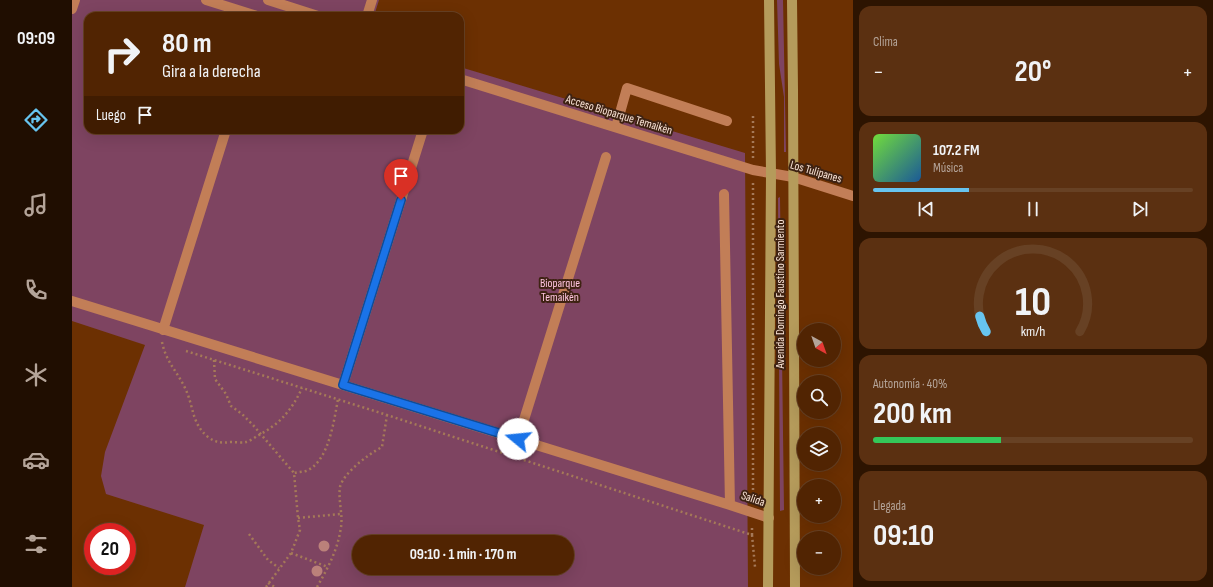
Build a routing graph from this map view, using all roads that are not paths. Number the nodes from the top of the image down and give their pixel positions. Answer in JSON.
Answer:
{"nodes":[{"id":1,"x":75,"y":0,"type":"edge"},
{"id":2,"x":206,"y":0,"type":"edge"},
{"id":3,"x":268,"y":0,"type":"edge"},
{"id":4,"x":372,"y":0,"type":"edge"},
{"id":5,"x":769,"y":0,"type":"edge"},
{"id":6,"x":792,"y":0,"type":"edge"},
{"id":7,"x":72,"y":9,"type":"edge"},
{"id":8,"x":244,"y":12,"type":"edge"},
{"id":9,"x":306,"y":12,"type":"edge"},
{"id":10,"x":368,"y":12,"type":"edge"},
{"id":11,"x":464,"y":80,"type":"edge"},
{"id":12,"x":727,"y":121,"type":"dead end"},
{"id":13,"x":616,"y":127,"type":"junction"},
{"id":14,"x":225,"y":134,"type":"edge"},
{"id":15,"x":422,"y":134,"type":"edge"},
{"id":16,"x":606,"y":157,"type":"dead end"},
{"id":17,"x":771,"y":174,"type":"junction"},
{"id":18,"x":793,"y":178,"type":"junction"},
{"id":19,"x":724,"y":194,"type":"dead end"},
{"id":20,"x":853,"y":196,"type":"edge"},
{"id":21,"x":72,"y":301,"type":"edge"},
{"id":22,"x":163,"y":330,"type":"junction"},
{"id":23,"x":343,"y":385,"type":"junction"},
{"id":24,"x":518,"y":439,"type":"junction"},
{"id":25,"x":730,"y":505,"type":"junction"},
{"id":26,"x":769,"y":518,"type":"junction"},
{"id":27,"x":768,"y":587,"type":"edge"},
{"id":28,"x":795,"y":587,"type":"edge"}],
"edges":[{"from":1,"to":7,"type":"street"},
{"from":2,"to":8,"type":"street"},
{"from":3,"to":9,"type":"street"},
{"from":4,"to":10,"type":"street"},
{"from":5,"to":17,"type":"main road","name":"Avenida Domingo Faustino Sarmiento"},
{"from":6,"to":18,"type":"main road","name":"Avenida Domingo Faustino Sarmiento"},
{"from":11,"to":13,"type":"street","name":"Acceso Bioparque Temaikèn"},
{"from":12,"to":13,"type":"street"},
{"from":13,"to":17,"type":"street","name":"Acceso Bioparque Temaikèn"},
{"from":14,"to":22,"type":"street"},
{"from":15,"to":23,"type":"street"},
{"from":16,"to":24,"type":"street"},
{"from":17,"to":18,"type":"street","name":"Los Tulipanes"},
{"from":17,"to":26,"type":"main road","name":"Avenida Domingo Faustino Sarmiento"},
{"from":18,"to":20,"type":"street","name":"Los Tulipanes"},
{"from":18,"to":28,"type":"main road","name":"Avenida Domingo Faustino Sarmiento"},
{"from":19,"to":25,"type":"street"},
{"from":21,"to":22,"type":"street","name":"Salida"},
{"from":22,"to":23,"type":"street","name":"Salida"},
{"from":23,"to":24,"type":"street","name":"Salida"},
{"from":24,"to":25,"type":"street","name":"Salida"},
{"from":25,"to":26,"type":"street","name":"Salida"},
{"from":26,"to":27,"type":"main road","name":"Avenida Domingo Faustino Sarmiento"}]}
